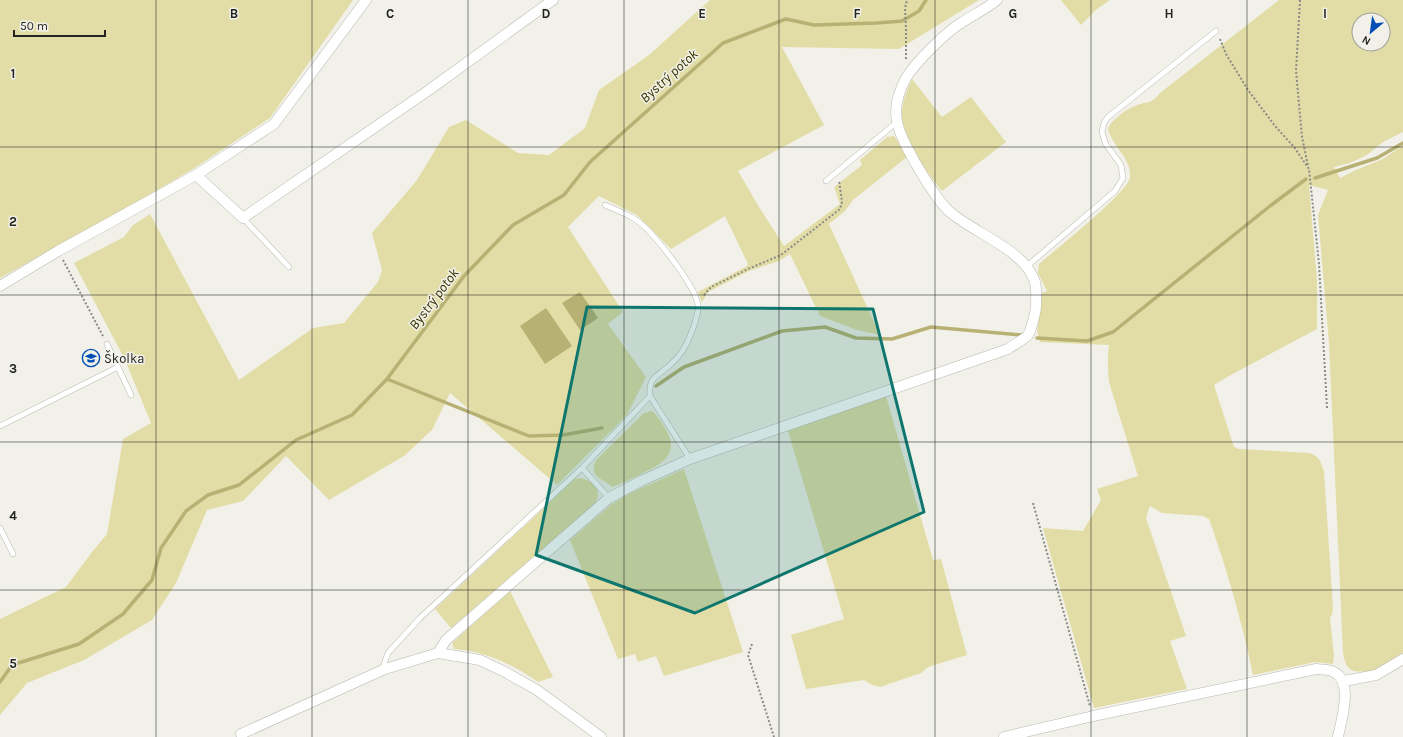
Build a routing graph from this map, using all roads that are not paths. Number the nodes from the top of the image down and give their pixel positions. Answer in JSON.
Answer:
{"nodes":[{"id":1,"x":366,"y":0,"type":"edge"},
{"id":2,"x":553,"y":0,"type":"edge"},
{"id":3,"x":997,"y":0,"type":"edge"},
{"id":4,"x":1216,"y":31,"type":"road end"},
{"id":5,"x":897,"y":122,"type":"junction"},
{"id":6,"x":196,"y":175,"type":"junction"},
{"id":7,"x":826,"y":181,"type":"dead end"},
{"id":8,"x":605,"y":205,"type":"dead end"},
{"id":9,"x":243,"y":218,"type":"junction"},
{"id":10,"x":289,"y":267,"type":"dead end"},
{"id":11,"x":1026,"y":267,"type":"junction"},
{"id":12,"x":0,"y":286,"type":"edge"},
{"id":13,"x":107,"y":344,"type":"road end"},
{"id":14,"x":118,"y":367,"type":"junction"},
{"id":15,"x":132,"y":395,"type":"dead end"},
{"id":16,"x":650,"y":396,"type":"junction"},
{"id":17,"x":0,"y":426,"type":"edge"},
{"id":18,"x":690,"y":460,"type":"junction"},
{"id":19,"x":582,"y":468,"type":"junction"},
{"id":20,"x":609,"y":498,"type":"junction"},
{"id":21,"x":0,"y":528,"type":"edge"},
{"id":22,"x":13,"y":554,"type":"dead end"},
{"id":23,"x":438,"y":653,"type":"junction"},
{"id":24,"x":1403,"y":659,"type":"edge"},
{"id":25,"x":385,"y":669,"type":"junction"},
{"id":26,"x":1344,"y":681,"type":"junction"},
{"id":27,"x":239,"y":736,"type":"edge"},
{"id":28,"x":601,"y":737,"type":"edge"},
{"id":29,"x":1004,"y":737,"type":"edge"},
{"id":30,"x":1338,"y":737,"type":"edge"}],
"edges":[{"from":1,"to":6,"type":"street"},
{"from":2,"to":9,"type":"street"},
{"from":3,"to":5,"type":"street"},
{"from":4,"to":11,"type":"lane"},
{"from":5,"to":7,"type":"lane"},
{"from":5,"to":11,"type":"street"},
{"from":6,"to":9,"type":"street"},
{"from":6,"to":12,"type":"street"},
{"from":8,"to":16,"type":"lane"},
{"from":9,"to":10,"type":"lane"},
{"from":11,"to":18,"type":"street"},
{"from":13,"to":14,"type":"lane"},
{"from":14,"to":15,"type":"lane"},
{"from":14,"to":17,"type":"lane"},
{"from":16,"to":18,"type":"lane"},
{"from":16,"to":19,"type":"lane"},
{"from":18,"to":20,"type":"street"},
{"from":19,"to":20,"type":"lane"},
{"from":19,"to":25,"type":"lane"},
{"from":20,"to":23,"type":"street"},
{"from":21,"to":22,"type":"lane"},
{"from":23,"to":25,"type":"street"},
{"from":23,"to":28,"type":"street"},
{"from":24,"to":26,"type":"street"},
{"from":25,"to":27,"type":"street"},
{"from":26,"to":29,"type":"street"},
{"from":26,"to":30,"type":"street"}]}
